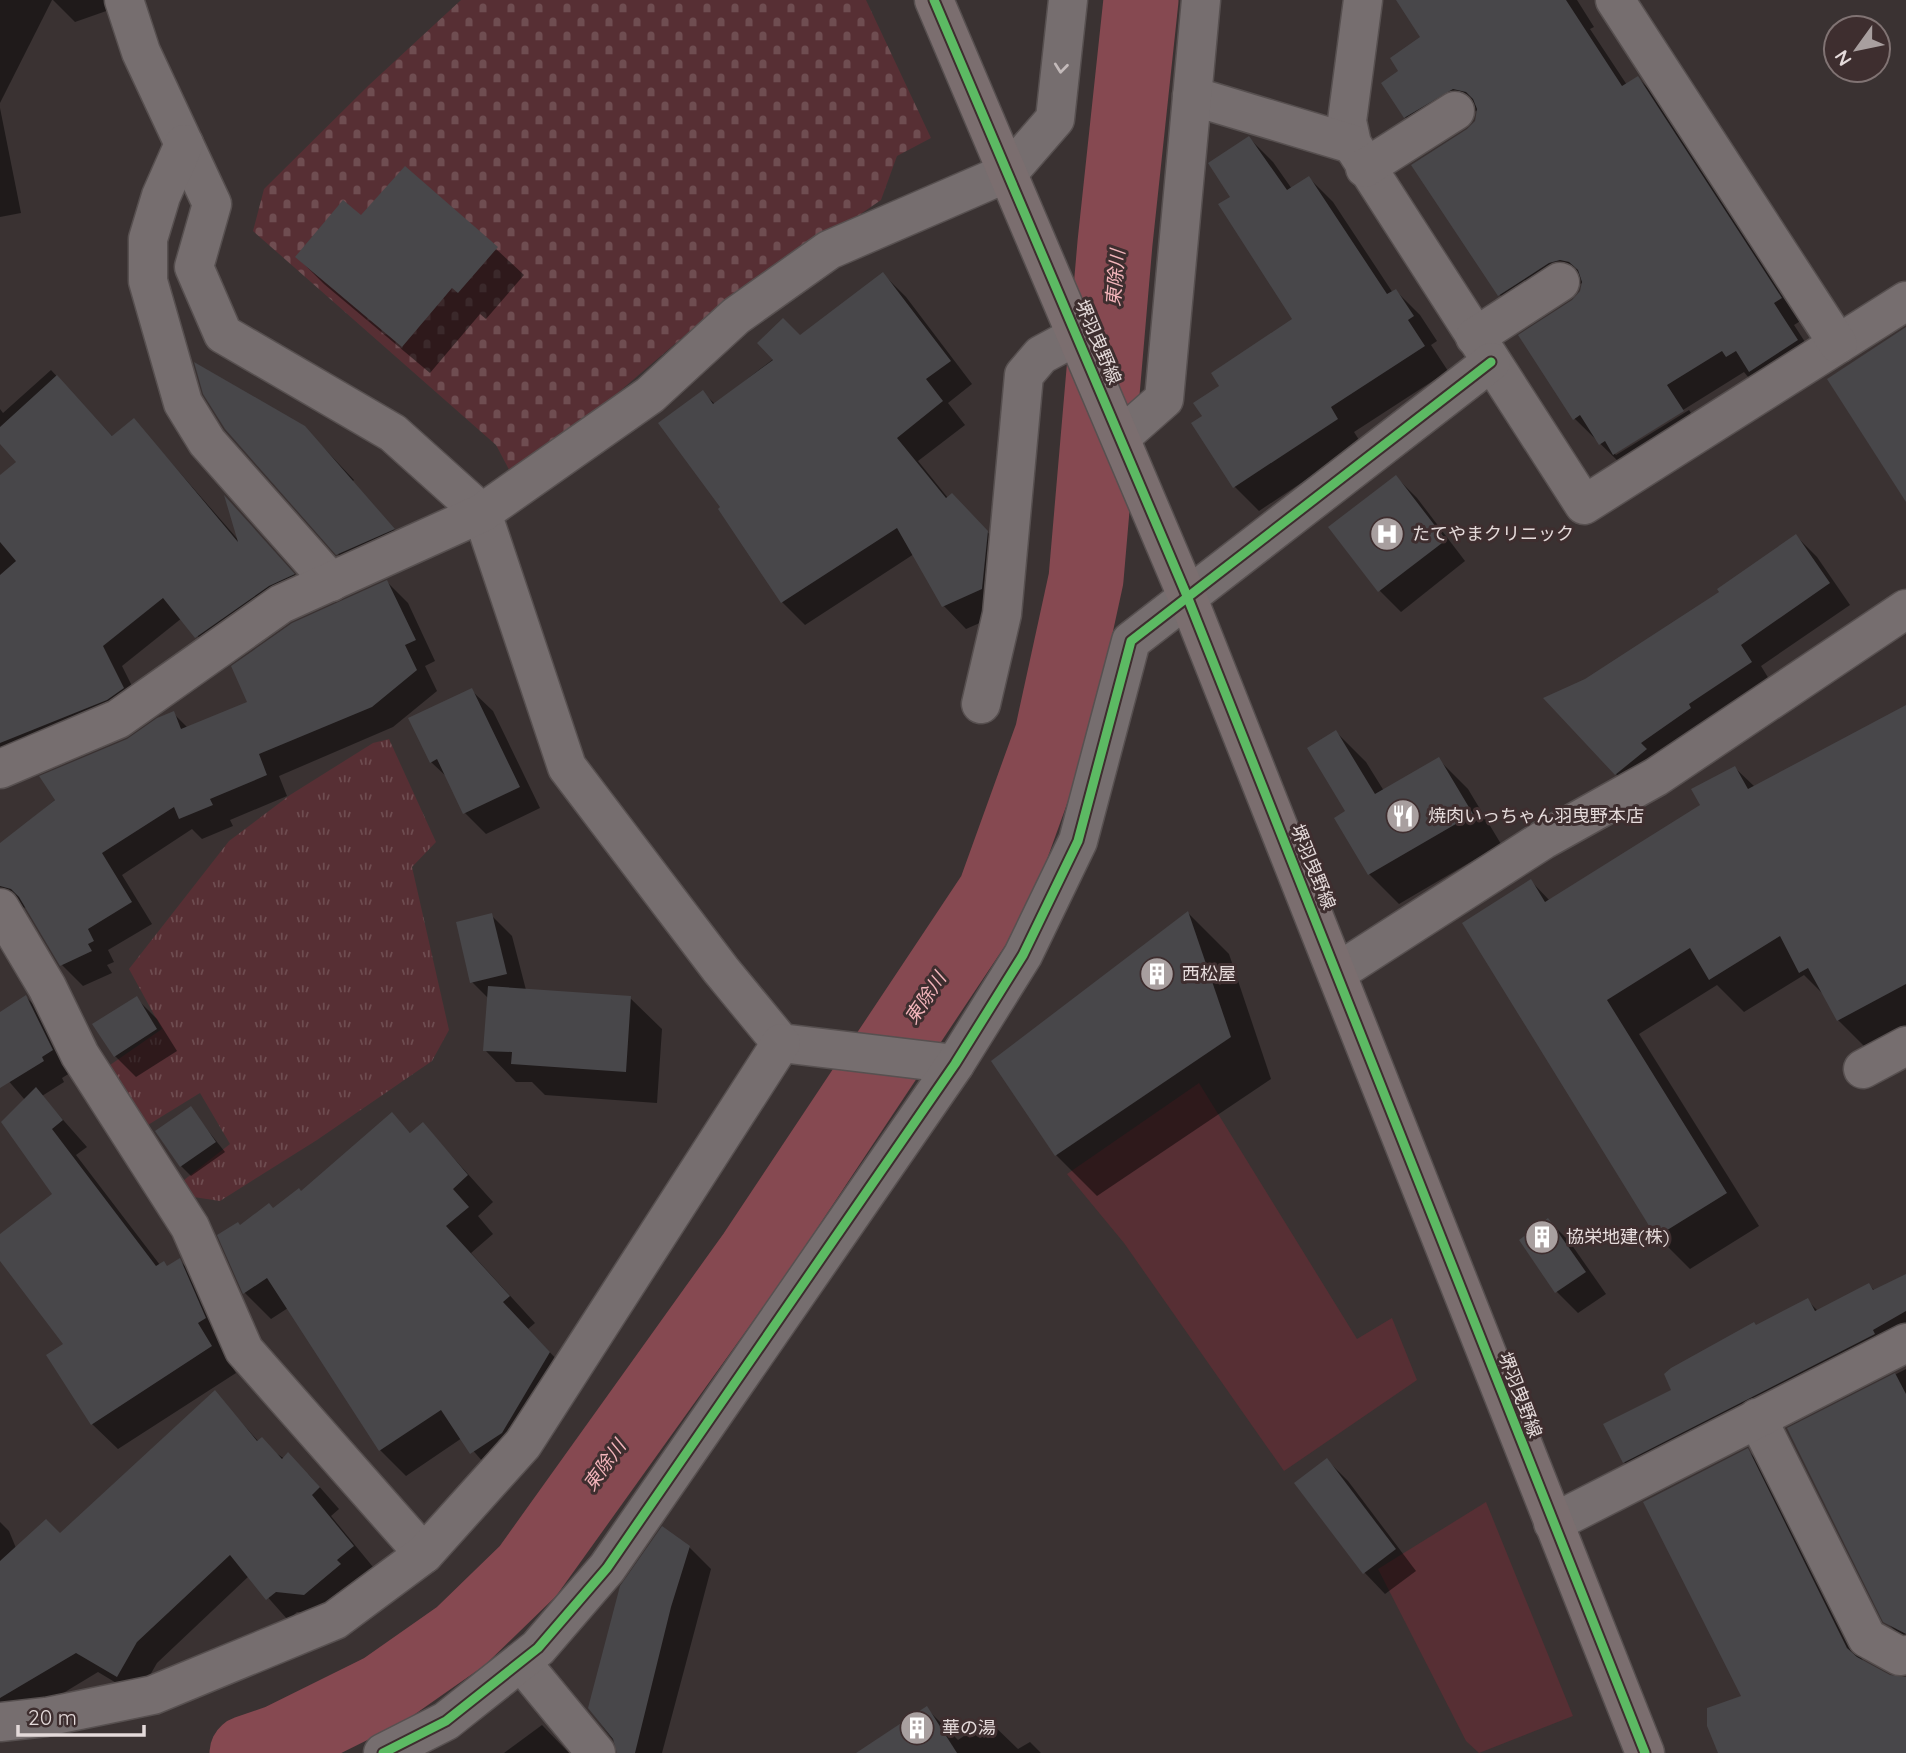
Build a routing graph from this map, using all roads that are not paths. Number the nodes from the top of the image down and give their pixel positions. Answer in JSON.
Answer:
{"nodes":[{"id":1,"x":124,"y":0,"type":"edge"},
{"id":2,"x":934,"y":0,"type":"edge"},
{"id":3,"x":1068,"y":0,"type":"edge"},
{"id":4,"x":1201,"y":0,"type":"edge"},
{"id":5,"x":1363,"y":0,"type":"edge"},
{"id":6,"x":1615,"y":0,"type":"edge"},
{"id":7,"x":1192,"y":96,"type":"junction"},
{"id":8,"x":1455,"y":111,"type":"dead end"},
{"id":9,"x":184,"y":144,"type":"junction"},
{"id":10,"x":1359,"y":156,"type":"junction"},
{"id":11,"x":1009,"y":172,"type":"junction"},
{"id":12,"x":1560,"y":282,"type":"dead end"},
{"id":13,"x":1906,"y":300,"type":"edge"},
{"id":14,"x":1077,"y":335,"type":"junction"},
{"id":15,"x":1838,"y":344,"type":"junction"},
{"id":16,"x":1483,"y":350,"type":"junction"},
{"id":17,"x":1121,"y":437,"type":"junction"},
{"id":18,"x":482,"y":513,"type":"junction"},
{"id":19,"x":331,"y":582,"type":"junction"},
{"id":20,"x":1186,"y":596,"type":"junction"},
{"id":21,"x":1906,"y":609,"type":"edge"},
{"id":22,"x":981,"y":704,"type":"dead end"},
{"id":23,"x":0,"y":769,"type":"edge"},
{"id":24,"x":0,"y":908,"type":"edge"},
{"id":25,"x":1338,"y":972,"type":"junction"},
{"id":26,"x":781,"y":1043,"type":"junction"},
{"id":27,"x":1906,"y":1046,"type":"edge"},
{"id":28,"x":956,"y":1064,"type":"junction"},
{"id":29,"x":1863,"y":1069,"type":"dead end"},
{"id":30,"x":1906,"y":1343,"type":"edge"},
{"id":31,"x":1757,"y":1418,"type":"junction"},
{"id":32,"x":1553,"y":1523,"type":"junction"},
{"id":33,"x":424,"y":1554,"type":"junction"},
{"id":34,"x":1906,"y":1655,"type":"edge"},
{"id":35,"x":521,"y":1662,"type":"junction"},
{"id":36,"x":0,"y":1722,"type":"edge"},
{"id":37,"x":383,"y":1753,"type":"edge"},
{"id":38,"x":596,"y":1753,"type":"edge"},
{"id":39,"x":1645,"y":1753,"type":"edge"}],
"edges":[{"from":1,"to":9,"type":"street"},
{"from":2,"to":11,"type":"main road","name":"堺羽曳野線"},
{"from":3,"to":11,"type":"street","one_way":true},
{"from":4,"to":7,"type":"street"},
{"from":5,"to":10,"type":"street"},
{"from":6,"to":15,"type":"street"},
{"from":7,"to":10,"type":"street"},
{"from":7,"to":17,"type":"street"},
{"from":8,"to":10,"type":"street"},
{"from":9,"to":18,"type":"street"},
{"from":9,"to":19,"type":"street"},
{"from":10,"to":16,"type":"street"},
{"from":11,"to":14,"type":"main road","name":"堺羽曳野線"},
{"from":11,"to":18,"type":"street"},
{"from":12,"to":16,"type":"street"},
{"from":13,"to":15,"type":"street"},
{"from":14,"to":17,"type":"main road","name":"堺羽曳野線"},
{"from":14,"to":22,"type":"street"},
{"from":15,"to":16,"type":"street"},
{"from":16,"to":20,"type":"street"},
{"from":17,"to":20,"type":"main road","name":"堺羽曳野線"},
{"from":18,"to":19,"type":"street"},
{"from":18,"to":26,"type":"street"},
{"from":19,"to":23,"type":"street"},
{"from":20,"to":25,"type":"main road","name":"堺羽曳野線"},
{"from":20,"to":28,"type":"street"},
{"from":21,"to":25,"type":"street"},
{"from":24,"to":33,"type":"street"},
{"from":25,"to":32,"type":"main road","name":"堺羽曳野線"},
{"from":26,"to":28,"type":"street"},
{"from":26,"to":33,"type":"street"},
{"from":27,"to":29,"type":"street"},
{"from":28,"to":35,"type":"street"},
{"from":30,"to":31,"type":"street"},
{"from":31,"to":32,"type":"street"},
{"from":31,"to":34,"type":"street"},
{"from":32,"to":39,"type":"main road","name":"堺羽曳野線"},
{"from":33,"to":36,"type":"street"},
{"from":35,"to":37,"type":"street"},
{"from":35,"to":38,"type":"street"}]}
